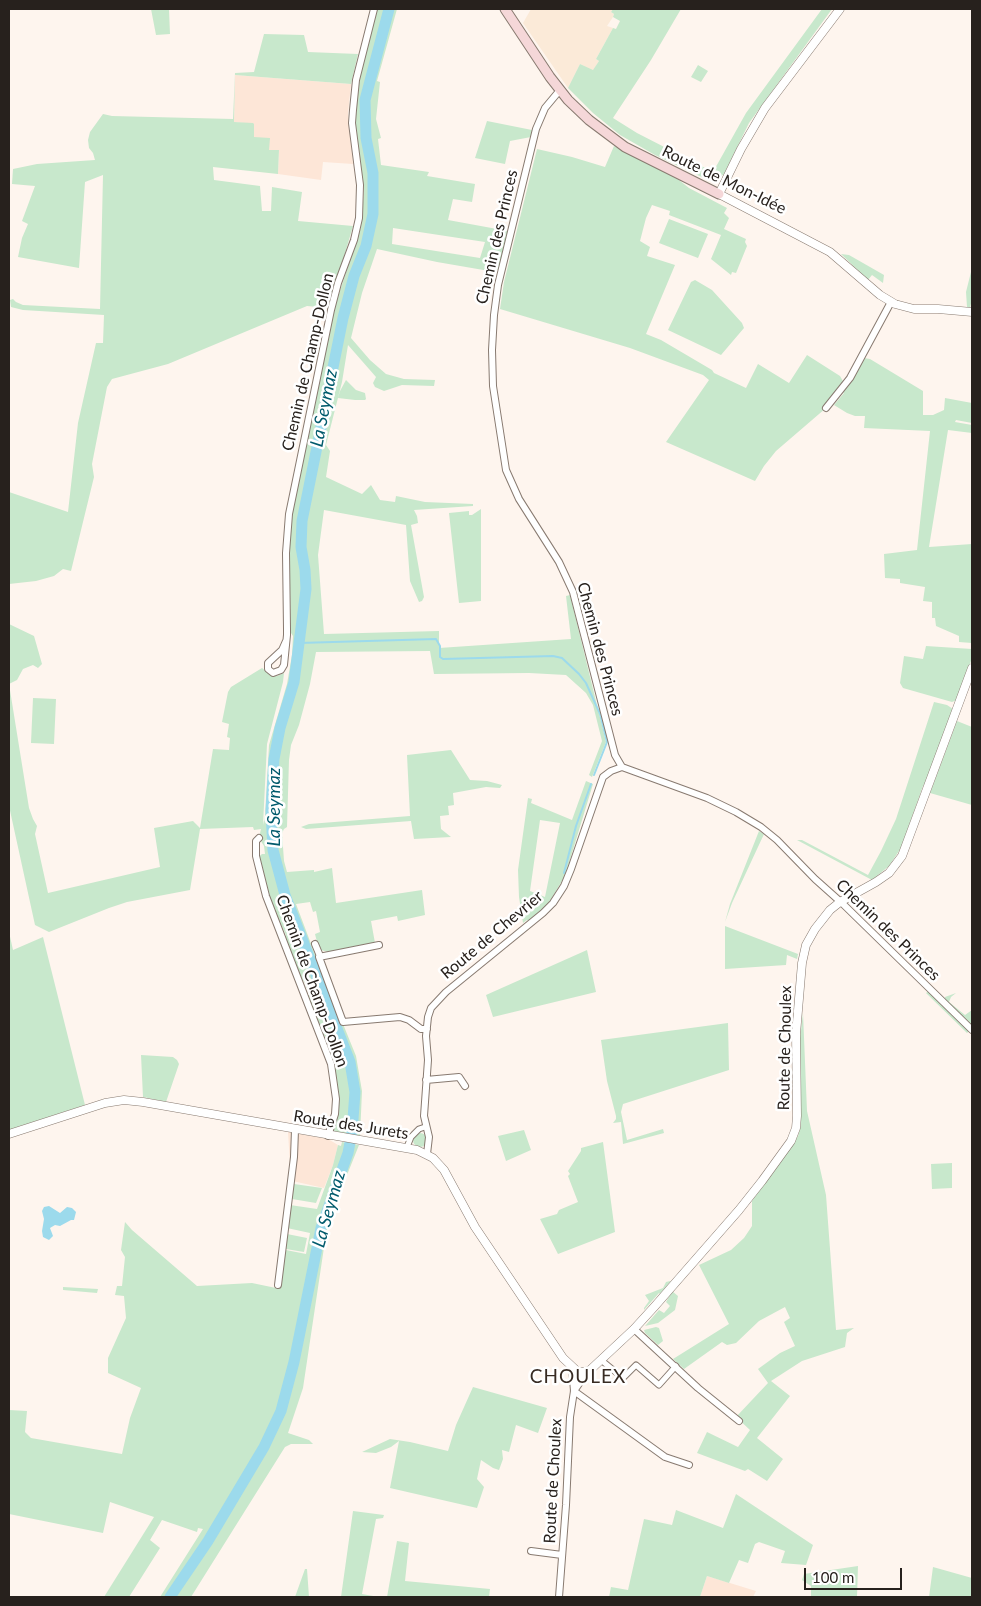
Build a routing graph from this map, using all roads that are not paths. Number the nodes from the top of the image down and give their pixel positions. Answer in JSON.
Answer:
{"nodes":[{"id":1,"x":374,"y":9,"type":"edge"},
{"id":2,"x":505,"y":9,"type":"edge"},
{"id":3,"x":840,"y":9,"type":"edge"},
{"id":4,"x":560,"y":90,"type":"junction"},
{"id":5,"x":720,"y":194,"type":"junction"},
{"id":6,"x":891,"y":302,"type":"junction"},
{"id":7,"x":972,"y":312,"type":"edge"},
{"id":8,"x":826,"y":408,"type":"dead end"},
{"id":9,"x":286,"y":641,"type":"junction"},
{"id":10,"x":972,"y":668,"type":"edge"},
{"id":11,"x":622,"y":767,"type":"junction"},
{"id":12,"x":259,"y":838,"type":"dead end"},
{"id":13,"x":840,"y":902,"type":"junction"},
{"id":14,"x":315,"y":944,"type":"dead end"},
{"id":15,"x":379,"y":945,"type":"dead end"},
{"id":16,"x":320,"y":956,"type":"junction"},
{"id":17,"x":427,"y":1029,"type":"junction"},
{"id":18,"x":972,"y":1030,"type":"edge"},
{"id":19,"x":426,"y":1080,"type":"junction"},
{"id":20,"x":466,"y":1086,"type":"dead end"},
{"id":21,"x":425,"y":1127,"type":"junction"},
{"id":22,"x":295,"y":1130,"type":"junction"},
{"id":23,"x":9,"y":1134,"type":"edge"},
{"id":24,"x":328,"y":1136,"type":"junction"},
{"id":25,"x":407,"y":1147,"type":"junction"},
{"id":26,"x":427,"y":1154,"type":"junction"},
{"id":27,"x":278,"y":1285,"type":"dead end"},
{"id":28,"x":634,"y":1329,"type":"junction"},
{"id":29,"x":601,"y":1360,"type":"junction"},
{"id":30,"x":676,"y":1366,"type":"junction"},
{"id":31,"x":572,"y":1367,"type":"junction"},
{"id":32,"x":584,"y":1372,"type":"junction"},
{"id":33,"x":574,"y":1391,"type":"junction"},
{"id":34,"x":738,"y":1421,"type":"dead end"},
{"id":35,"x":689,"y":1465,"type":"dead end"},
{"id":36,"x":531,"y":1551,"type":"dead end"},
{"id":37,"x":562,"y":1555,"type":"junction"},
{"id":38,"x":559,"y":1597,"type":"edge"}],
"edges":[{"from":1,"to":9,"type":"street","name":"Chemin de Champ-Dollon"},
{"from":2,"to":4,"type":"main road","name":"Route de Mon-Idée"},
{"from":3,"to":5,"type":"street"},
{"from":4,"to":5,"type":"main road","name":"Route de Mon-Idée"},
{"from":4,"to":11,"type":"street","name":"Chemin des Princes"},
{"from":5,"to":6,"type":"street","name":"Route de Mon-Idée"},
{"from":6,"to":7,"type":"street","name":"Route de Mon-Idée"},
{"from":6,"to":8,"type":"street"},
{"from":9,"to":9,"type":"street","name":"Chemin de Champ-Dollon"},
{"from":10,"to":13,"type":"street","name":"Route de Choulex"},
{"from":11,"to":13,"type":"street","name":"Chemin des Princes"},
{"from":11,"to":17,"type":"street","name":"Route de Chevrier"},
{"from":12,"to":24,"type":"street","name":"Chemin de Champ-Dollon"},
{"from":13,"to":18,"type":"street","name":"Chemin des Princes"},
{"from":13,"to":28,"type":"street","name":"Route de Choulex"},
{"from":14,"to":16,"type":"street"},
{"from":15,"to":16,"type":"street"},
{"from":16,"to":17,"type":"street"},
{"from":17,"to":19,"type":"street","name":"Route de Chevrier"},
{"from":19,"to":20,"type":"street"},
{"from":19,"to":21,"type":"street","name":"Route de Chevrier"},
{"from":21,"to":25,"type":"street"},
{"from":21,"to":26,"type":"street","name":"Route de Chevrier"},
{"from":22,"to":23,"type":"street","name":"Route des Jurets"},
{"from":22,"to":24,"type":"street","name":"Route des Jurets"},
{"from":22,"to":27,"type":"street"},
{"from":24,"to":25,"type":"street","name":"Route des Jurets"},
{"from":25,"to":26,"type":"street","name":"Route des Jurets"},
{"from":26,"to":31,"type":"street","name":"Route des Jurets"},
{"from":28,"to":29,"type":"street","name":"Route de Choulex"},
{"from":28,"to":30,"type":"street"},
{"from":29,"to":30,"type":"street"},
{"from":29,"to":32,"type":"street","name":"Route de Choulex"},
{"from":30,"to":34,"type":"street"},
{"from":31,"to":32,"type":"street","name":"Route des Jurets"},
{"from":31,"to":33,"type":"street","name":"Route de Choulex"},
{"from":32,"to":33,"type":"street"},
{"from":33,"to":35,"type":"street"},
{"from":33,"to":37,"type":"street","name":"Route de Choulex"},
{"from":36,"to":37,"type":"street"},
{"from":37,"to":38,"type":"street","name":"Route de Choulex"}]}
